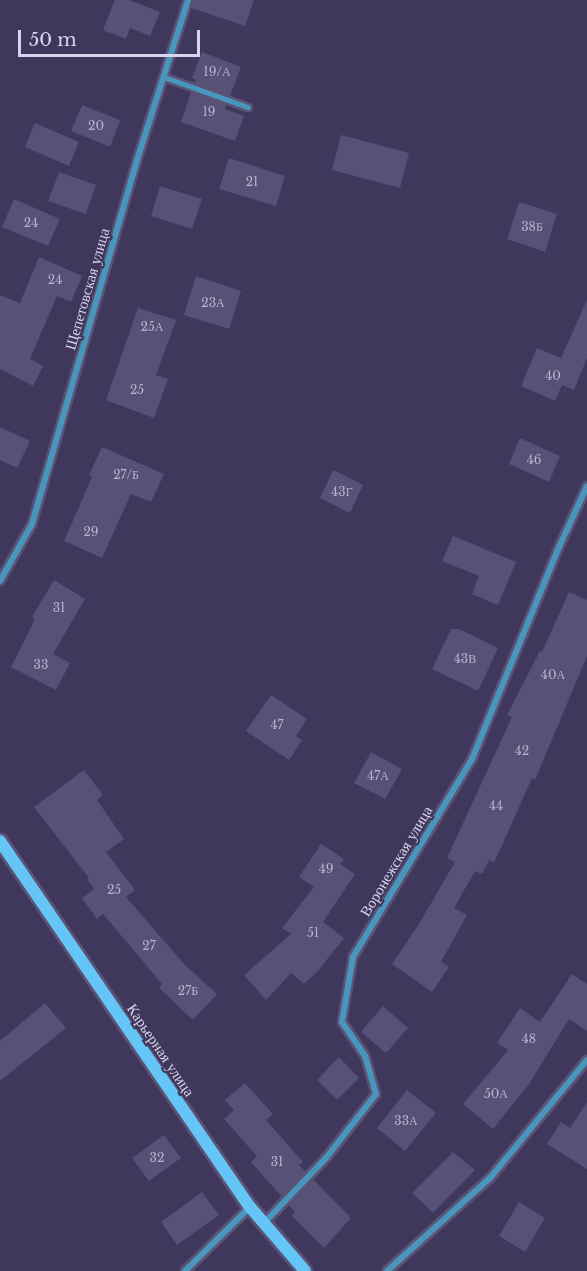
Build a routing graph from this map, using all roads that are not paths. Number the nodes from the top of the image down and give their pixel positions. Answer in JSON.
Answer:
{"nodes":[{"id":1,"x":188,"y":0,"type":"edge"},
{"id":2,"x":164,"y":77,"type":"junction"},
{"id":3,"x":248,"y":107,"type":"dead end"},
{"id":4,"x":587,"y":486,"type":"edge"},
{"id":5,"x":0,"y":581,"type":"edge"},
{"id":6,"x":0,"y":841,"type":"edge"},
{"id":7,"x":587,"y":1060,"type":"edge"},
{"id":8,"x":250,"y":1207,"type":"junction"},
{"id":9,"x":263,"y":1223,"type":"junction"},
{"id":10,"x":185,"y":1271,"type":"edge"},
{"id":11,"x":305,"y":1271,"type":"edge"},
{"id":12,"x":387,"y":1271,"type":"edge"}],
"edges":[{"from":1,"to":2,"type":"street","name":"Щепетовская улица"},
{"from":2,"to":3,"type":"lane"},
{"from":2,"to":5,"type":"street","name":"Щепетовская улица"},
{"from":4,"to":9,"type":"street","name":"Воронежская улица"},
{"from":6,"to":8,"type":"street","name":"Карьерная улица"},
{"from":7,"to":12,"type":"street"},
{"from":8,"to":9,"type":"street","name":"Карьерная улица"},
{"from":8,"to":10,"type":"street"},
{"from":9,"to":11,"type":"street","name":"Карьерная улица"}]}
